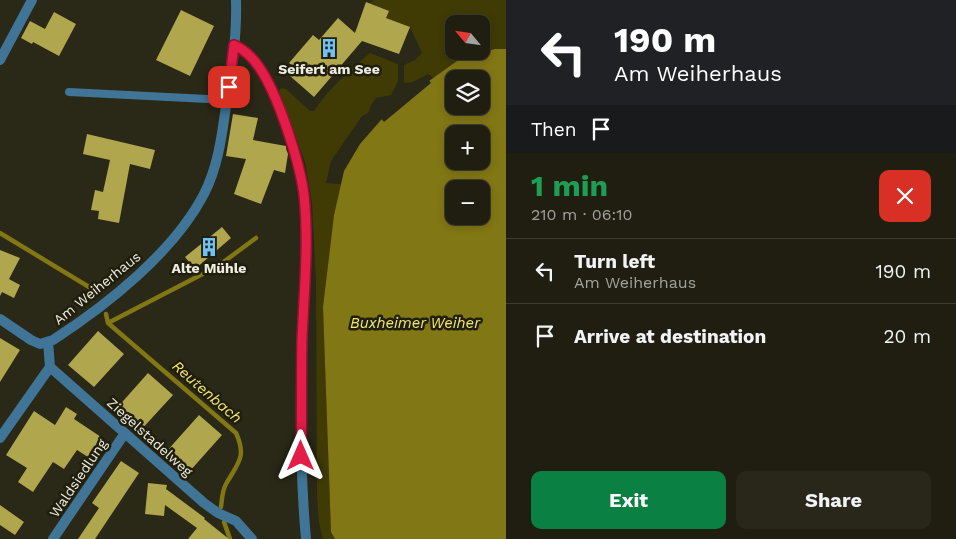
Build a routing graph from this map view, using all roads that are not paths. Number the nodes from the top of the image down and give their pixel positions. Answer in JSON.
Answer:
{"nodes":[{"id":1,"x":32,"y":0,"type":"edge"},
{"id":2,"x":236,"y":0,"type":"edge"},
{"id":3,"x":234,"y":45,"type":"junction"},
{"id":4,"x":0,"y":60,"type":"edge"},
{"id":5,"x":69,"y":92,"type":"dead end"},
{"id":6,"x":227,"y":100,"type":"junction"},
{"id":7,"x":0,"y":319,"type":"edge"},
{"id":8,"x":48,"y":342,"type":"junction"},
{"id":9,"x":50,"y":367,"type":"junction"},
{"id":10,"x":125,"y":434,"type":"junction"},
{"id":11,"x":0,"y":438,"type":"edge"},
{"id":12,"x":53,"y":539,"type":"edge"},
{"id":13,"x":252,"y":539,"type":"edge"},
{"id":14,"x":306,"y":539,"type":"edge"}],
"edges":[{"from":1,"to":4,"type":"street"},
{"from":2,"to":3,"type":"street","name":"Am Weiherhaus"},
{"from":3,"to":6,"type":"street","name":"Am Weiherhaus"},
{"from":3,"to":14,"type":"street"},
{"from":5,"to":6,"type":"lane"},
{"from":6,"to":8,"type":"street","name":"Am Weiherhaus"},
{"from":7,"to":8,"type":"street"},
{"from":8,"to":9,"type":"street"},
{"from":9,"to":10,"type":"street","name":"Ziegelstadelweg"},
{"from":9,"to":11,"type":"street"},
{"from":10,"to":12,"type":"street","name":"Waldsiedlung"},
{"from":10,"to":13,"type":"street","name":"Ziegelstadelweg"}]}
